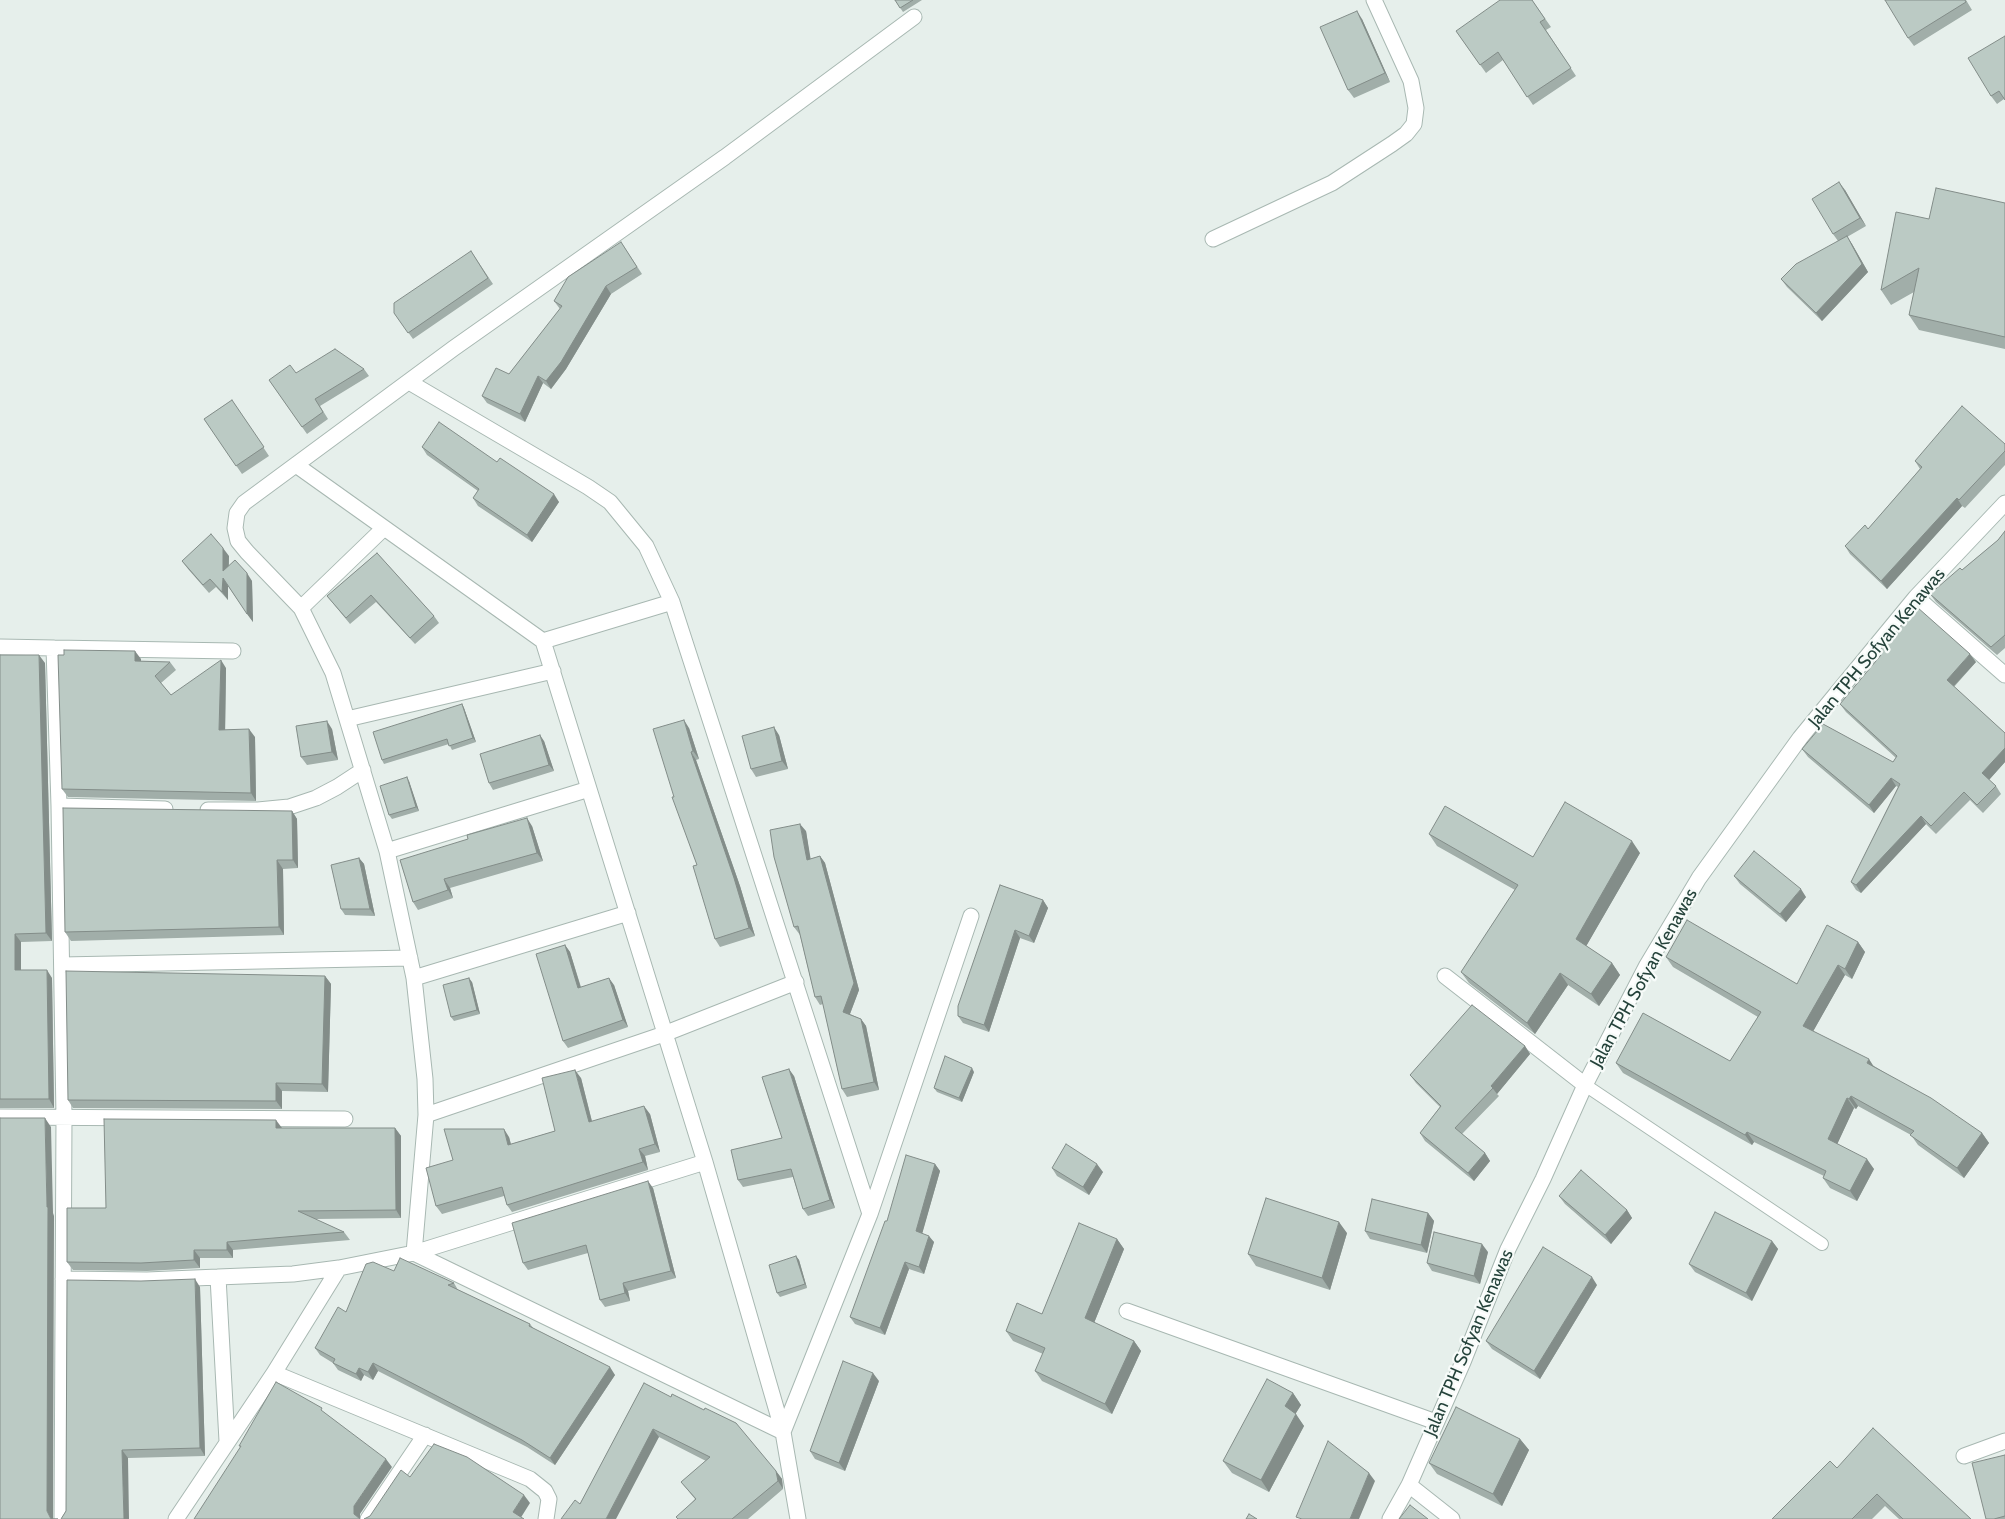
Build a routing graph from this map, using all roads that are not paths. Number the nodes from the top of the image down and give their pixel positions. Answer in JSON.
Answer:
{"nodes":[{"id":1,"x":1374,"y":0,"type":"edge"},
{"id":2,"x":914,"y":17,"type":"dead end"},
{"id":3,"x":1213,"y":239,"type":"dead end"},
{"id":4,"x":409,"y":382,"type":"junction"},
{"id":5,"x":296,"y":464,"type":"junction"},
{"id":6,"x":2005,"y":503,"type":"edge"},
{"id":7,"x":384,"y":528,"type":"junction"},
{"id":8,"x":1916,"y":597,"type":"junction"},
{"id":9,"x":672,"y":602,"type":"junction"},
{"id":10,"x":301,"y":608,"type":"junction"},
{"id":11,"x":543,"y":641,"type":"junction"},
{"id":12,"x":0,"y":647,"type":"edge"},
{"id":13,"x":54,"y":648,"type":"junction"},
{"id":14,"x":233,"y":652,"type":"dead end"},
{"id":15,"x":553,"y":671,"type":"junction"},
{"id":16,"x":2005,"y":674,"type":"edge"},
{"id":17,"x":347,"y":719,"type":"junction"},
{"id":18,"x":363,"y":770,"type":"junction"},
{"id":19,"x":589,"y":789,"type":"junction"},
{"id":20,"x":59,"y":806,"type":"junction"},
{"id":21,"x":387,"y":851,"type":"junction"},
{"id":22,"x":628,"y":913,"type":"junction"},
{"id":23,"x":972,"y":916,"type":"dead end"},
{"id":24,"x":410,"y":958,"type":"junction"},
{"id":25,"x":62,"y":965,"type":"junction"},
{"id":26,"x":1445,"y":976,"type":"dead end"},
{"id":27,"x":414,"y":978,"type":"junction"},
{"id":28,"x":796,"y":982,"type":"junction"},
{"id":29,"x":664,"y":1034,"type":"junction"},
{"id":30,"x":1585,"y":1085,"type":"junction"},
{"id":31,"x":426,"y":1115,"type":"junction"},
{"id":32,"x":0,"y":1116,"type":"edge"},
{"id":33,"x":64,"y":1117,"type":"junction"},
{"id":34,"x":345,"y":1119,"type":"dead end"},
{"id":35,"x":705,"y":1162,"type":"junction"},
{"id":36,"x":870,"y":1214,"type":"junction"},
{"id":37,"x":1822,"y":1244,"type":"dead end"},
{"id":38,"x":414,"y":1253,"type":"junction"},
{"id":39,"x":339,"y":1268,"type":"junction"},
{"id":40,"x":218,"y":1277,"type":"junction"},
{"id":41,"x":63,"y":1279,"type":"junction"},
{"id":42,"x":1126,"y":1311,"type":"dead end"},
{"id":43,"x":274,"y":1372,"type":"junction"},
{"id":44,"x":1436,"y":1422,"type":"junction"},
{"id":45,"x":784,"y":1432,"type":"junction"},
{"id":46,"x":425,"y":1435,"type":"junction"},
{"id":47,"x":227,"y":1441,"type":"junction"},
{"id":48,"x":2005,"y":1441,"type":"edge"},
{"id":49,"x":1964,"y":1456,"type":"dead end"},
{"id":50,"x":1409,"y":1485,"type":"junction"},
{"id":51,"x":62,"y":1519,"type":"edge"},
{"id":52,"x":176,"y":1519,"type":"edge"},
{"id":53,"x":368,"y":1519,"type":"edge"},
{"id":54,"x":546,"y":1519,"type":"edge"},
{"id":55,"x":798,"y":1519,"type":"edge"},
{"id":56,"x":1390,"y":1519,"type":"edge"},
{"id":57,"x":1452,"y":1519,"type":"edge"}],
"edges":[{"from":1,"to":3,"type":"street"},
{"from":2,"to":4,"type":"street"},
{"from":4,"to":5,"type":"street"},
{"from":4,"to":9,"type":"street"},
{"from":5,"to":7,"type":"street"},
{"from":5,"to":10,"type":"street"},
{"from":6,"to":8,"type":"street","name":"Jalan TPH Sofyan Kenawas"},
{"from":7,"to":10,"type":"street"},
{"from":7,"to":11,"type":"street"},
{"from":8,"to":16,"type":"street"},
{"from":8,"to":30,"type":"street","name":"Jalan TPH Sofyan Kenawas"},
{"from":9,"to":11,"type":"street"},
{"from":9,"to":28,"type":"street"},
{"from":10,"to":17,"type":"street"},
{"from":11,"to":15,"type":"street"},
{"from":12,"to":13,"type":"street"},
{"from":13,"to":14,"type":"street"},
{"from":13,"to":20,"type":"street"},
{"from":15,"to":17,"type":"street"},
{"from":15,"to":19,"type":"street"},
{"from":17,"to":18,"type":"street"},
{"from":18,"to":20,"type":"street"},
{"from":18,"to":21,"type":"street"},
{"from":19,"to":21,"type":"street"},
{"from":19,"to":22,"type":"street"},
{"from":20,"to":25,"type":"street"},
{"from":21,"to":24,"type":"street"},
{"from":22,"to":27,"type":"street"},
{"from":22,"to":29,"type":"street"},
{"from":23,"to":36,"type":"street"},
{"from":24,"to":25,"type":"street"},
{"from":24,"to":27,"type":"street"},
{"from":25,"to":33,"type":"street"},
{"from":26,"to":30,"type":"street"},
{"from":27,"to":31,"type":"street"},
{"from":28,"to":29,"type":"street"},
{"from":28,"to":36,"type":"street"},
{"from":29,"to":31,"type":"street"},
{"from":29,"to":35,"type":"street"},
{"from":30,"to":37,"type":"lane"},
{"from":30,"to":44,"type":"street","name":"Jalan TPH Sofyan Kenawas"},
{"from":31,"to":38,"type":"street"},
{"from":32,"to":33,"type":"street"},
{"from":33,"to":34,"type":"street"},
{"from":33,"to":41,"type":"street"},
{"from":35,"to":38,"type":"street"},
{"from":35,"to":45,"type":"street"},
{"from":36,"to":45,"type":"street"},
{"from":38,"to":39,"type":"street"},
{"from":38,"to":45,"type":"street"},
{"from":39,"to":40,"type":"street"},
{"from":39,"to":43,"type":"street"},
{"from":40,"to":41,"type":"street"},
{"from":40,"to":47,"type":"street"},
{"from":41,"to":51,"type":"street"},
{"from":42,"to":44,"type":"street"},
{"from":43,"to":46,"type":"street"},
{"from":43,"to":47,"type":"street"},
{"from":44,"to":50,"type":"street","name":"Jalan TPH Sofyan Kenawas"},
{"from":45,"to":55,"type":"street"},
{"from":46,"to":53,"type":"street"},
{"from":46,"to":54,"type":"street"},
{"from":47,"to":52,"type":"street"},
{"from":48,"to":49,"type":"street"},
{"from":50,"to":56,"type":"street","name":"Jalan TPH Sofyan Kenawas"},
{"from":50,"to":57,"type":"street"}]}
